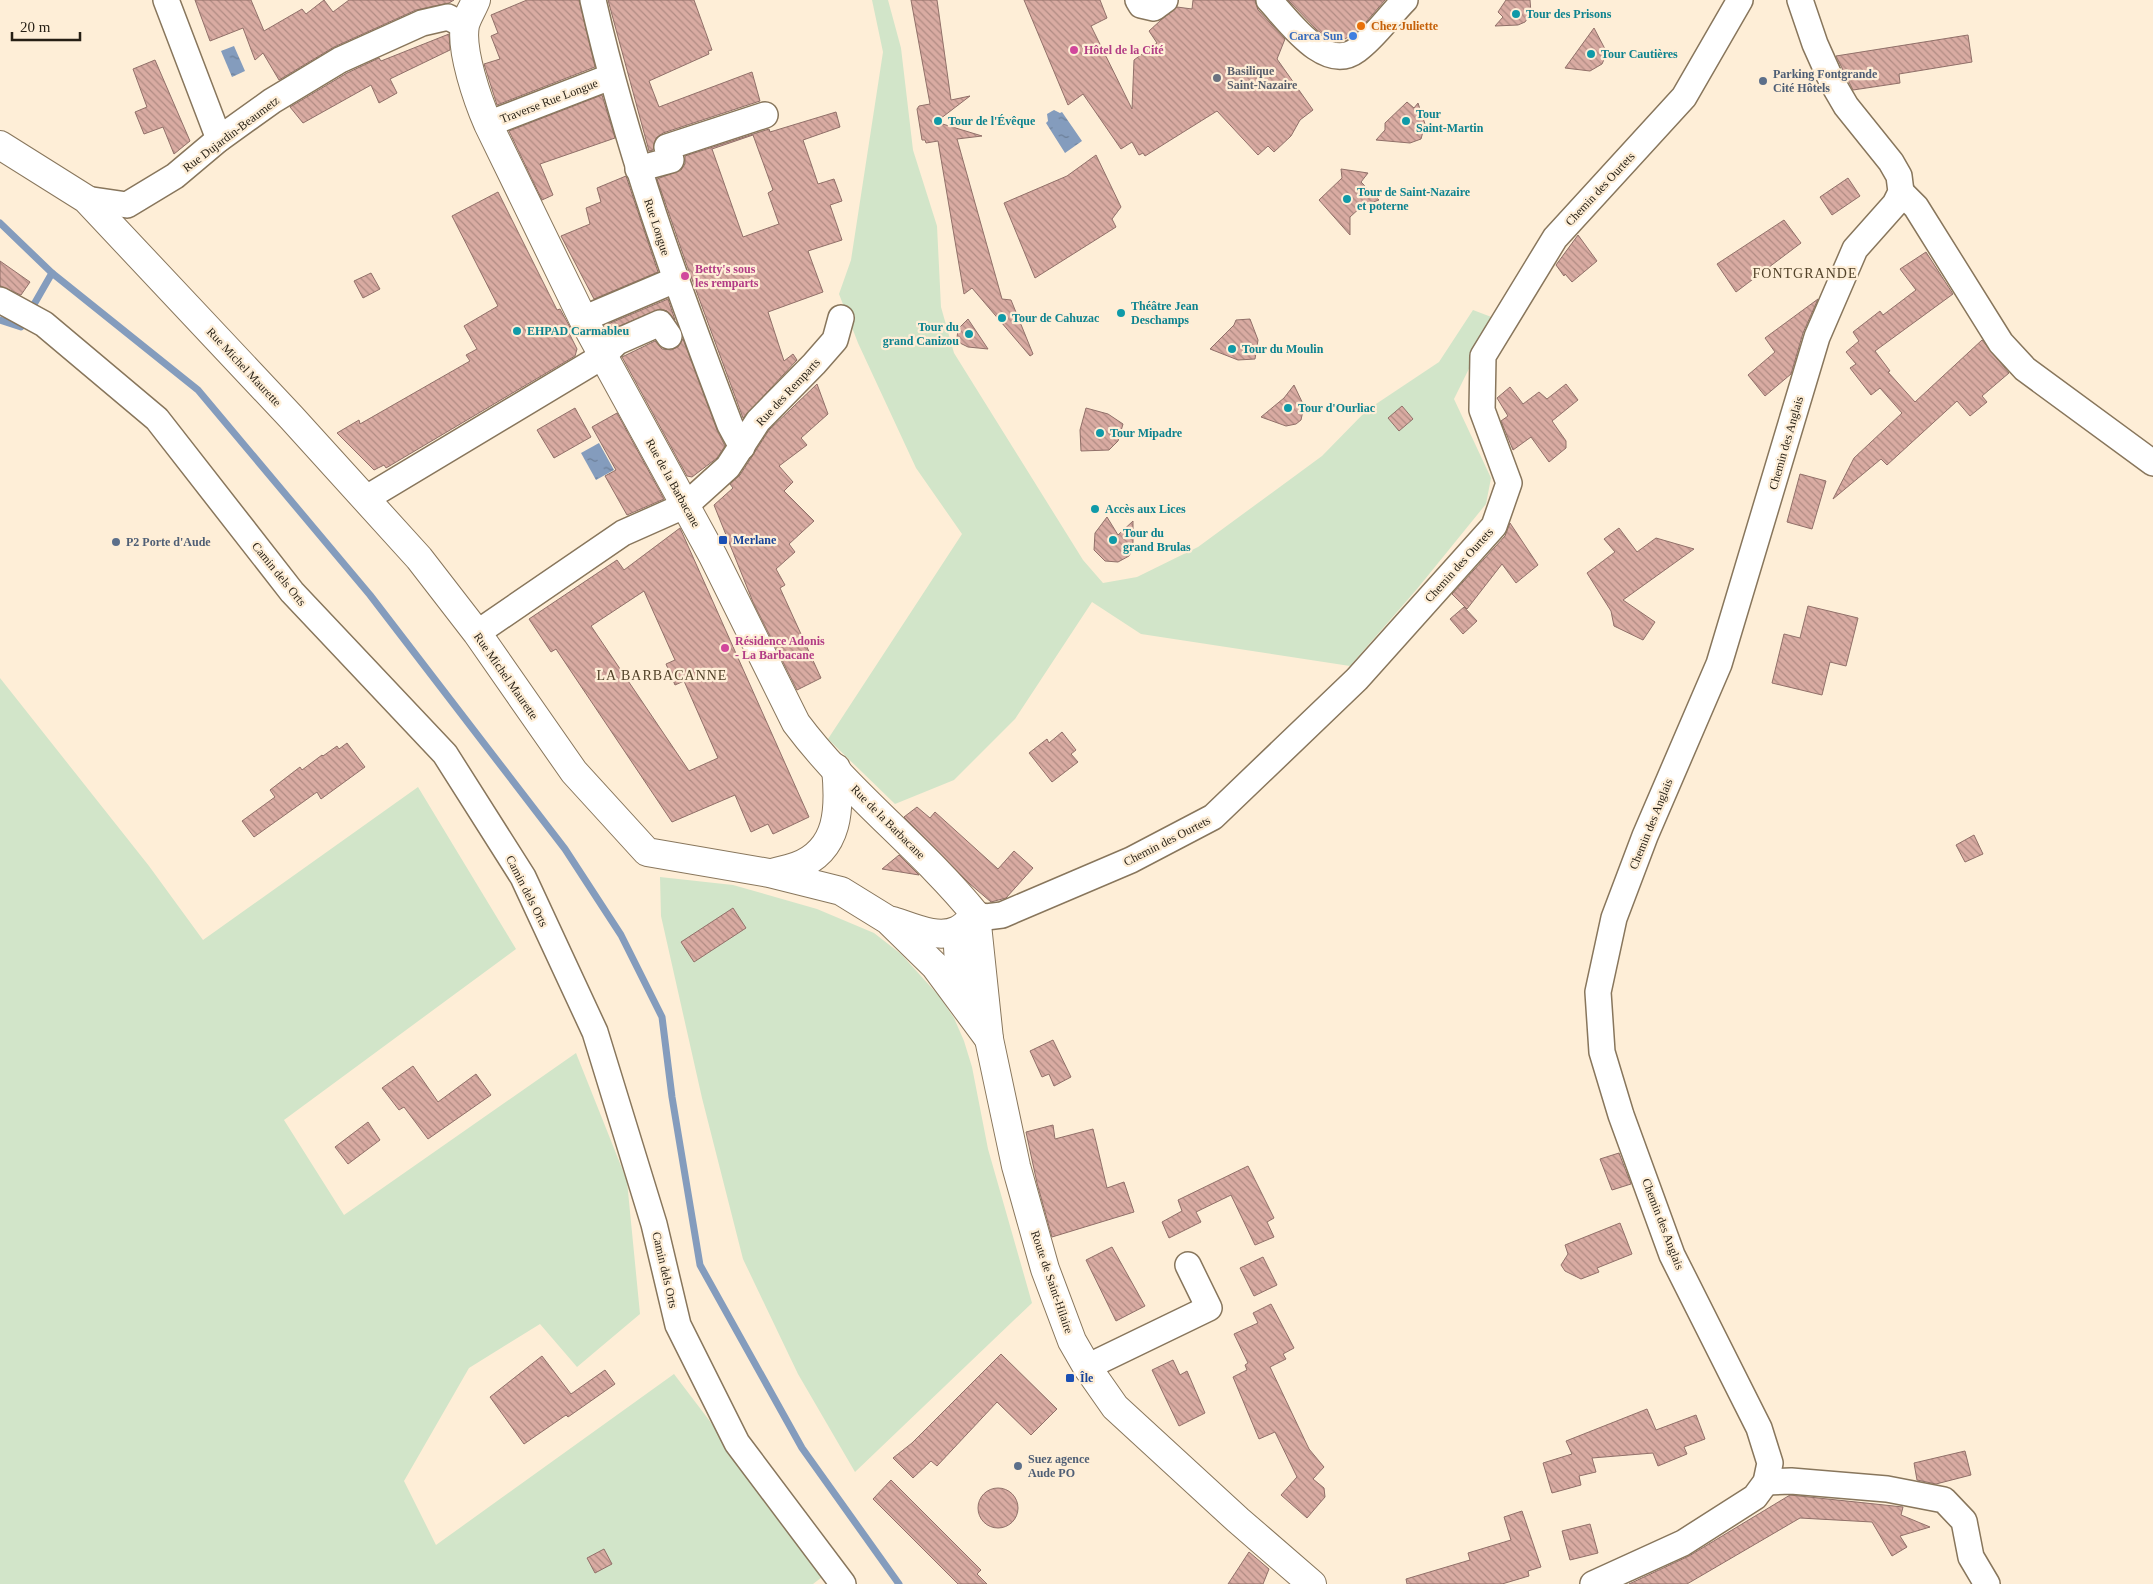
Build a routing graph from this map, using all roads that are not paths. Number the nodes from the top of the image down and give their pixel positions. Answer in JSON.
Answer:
{"nodes":[{"id":1,"x":166,"y":0,"type":"edge"},
{"id":2,"x":476,"y":0,"type":"edge"},
{"id":3,"x":593,"y":0,"type":"edge"},
{"id":4,"x":1138,"y":0,"type":"edge"},
{"id":5,"x":1165,"y":0,"type":"edge"},
{"id":6,"x":1269,"y":0,"type":"edge"},
{"id":7,"x":1405,"y":0,"type":"edge"},
{"id":8,"x":1740,"y":0,"type":"edge"},
{"id":9,"x":1800,"y":0,"type":"edge"},
{"id":10,"x":465,"y":26,"type":"junction"},
{"id":11,"x":610,"y":77,"type":"junction"},
{"id":12,"x":765,"y":115,"type":"dead end"},
{"id":13,"x":488,"y":124,"type":"junction"},
{"id":14,"x":219,"y":140,"type":"junction"},
{"id":15,"x":0,"y":145,"type":"edge"},
{"id":16,"x":638,"y":169,"type":"junction"},
{"id":17,"x":1901,"y":192,"type":"junction"},
{"id":18,"x":86,"y":199,"type":"junction"},
{"id":19,"x":675,"y":280,"type":"junction"},
{"id":20,"x":0,"y":300,"type":"edge"},
{"id":21,"x":841,"y":318,"type":"dead end"},
{"id":22,"x":583,"y":319,"type":"junction"},
{"id":23,"x":669,"y":336,"type":"dead end"},
{"id":24,"x":603,"y":356,"type":"junction"},
{"id":25,"x":742,"y":448,"type":"junction"},
{"id":26,"x":2153,"y":463,"type":"edge"},
{"id":27,"x":365,"y":499,"type":"junction"},
{"id":28,"x":686,"y":505,"type":"junction"},
{"id":29,"x":476,"y":633,"type":"junction"},
{"id":30,"x":836,"y":768,"type":"junction"},
{"id":31,"x":769,"y":873,"type":"junction"},
{"id":32,"x":976,"y":915,"type":"junction"},
{"id":33,"x":888,"y":920,"type":"junction"},
{"id":34,"x":960,"y":999,"type":"junction"},
{"id":35,"x":989,"y":1038,"type":"junction"},
{"id":36,"x":1188,"y":1265,"type":"dead end"},
{"id":37,"x":1087,"y":1367,"type":"junction"},
{"id":38,"x":1766,"y":1482,"type":"junction"},
{"id":39,"x":843,"y":1584,"type":"edge"},
{"id":40,"x":1312,"y":1584,"type":"edge"},
{"id":41,"x":1593,"y":1584,"type":"edge"},
{"id":42,"x":1987,"y":1584,"type":"edge"}],
"edges":[{"from":1,"to":14,"type":"street"},
{"from":2,"to":10,"type":"main road","name":"Rue de la Barbacane"},
{"from":3,"to":11,"type":"street","name":"Rue Longue"},
{"from":4,"to":5,"type":"street"},
{"from":6,"to":7,"type":"street"},
{"from":8,"to":32,"type":"street","name":"Chemin des Ourtets"},
{"from":9,"to":17,"type":"street"},
{"from":10,"to":13,"type":"main road","name":"Rue de la Barbacane"},
{"from":10,"to":14,"type":"street","name":"Rue Dujardin-Beaumetz"},
{"from":11,"to":13,"type":"street","name":"Traverse Rue Longue"},
{"from":11,"to":16,"type":"street","name":"Rue Longue"},
{"from":12,"to":16,"type":"street"},
{"from":13,"to":22,"type":"main road","name":"Rue de la Barbacane"},
{"from":14,"to":18,"type":"street","name":"Rue Dujardin-Beaumetz"},
{"from":15,"to":18,"type":"main road","name":"Rue Dujardin-Beaumetz"},
{"from":16,"to":19,"type":"street","name":"Rue Longue"},
{"from":17,"to":26,"type":"street"},
{"from":17,"to":38,"type":"street","name":"Chemin des Anglais"},
{"from":18,"to":27,"type":"main road","name":"Rue Michel Maurette"},
{"from":19,"to":22,"type":"street"},
{"from":19,"to":25,"type":"street","name":"Rue Longue"},
{"from":20,"to":39,"type":"street","name":"Camin dels Orts"},
{"from":21,"to":25,"type":"street","name":"Rue des Remparts"},
{"from":22,"to":24,"type":"main road","name":"Rue de la Barbacane"},
{"from":23,"to":24,"type":"street"},
{"from":24,"to":27,"type":"street"},
{"from":24,"to":28,"type":"main road","name":"Rue de la Barbacane"},
{"from":25,"to":28,"type":"street","name":"Rue des Remparts"},
{"from":27,"to":29,"type":"main road","name":"Rue Michel Maurette"},
{"from":28,"to":29,"type":"street","name":"Rue des Remparts"},
{"from":28,"to":30,"type":"main road","name":"Rue de la Barbacane"},
{"from":29,"to":31,"type":"main road","name":"Rue Michel Maurette"},
{"from":30,"to":31,"type":"main road"},
{"from":30,"to":32,"type":"main road","name":"Rue de la Barbacane"},
{"from":31,"to":33,"type":"main road","name":"Rue Michel Maurette"},
{"from":32,"to":33,"type":"main road"},
{"from":32,"to":34,"type":"main road"},
{"from":32,"to":35,"type":"main road","name":"Route de Saint-Hilaire"},
{"from":33,"to":34,"type":"main road","name":"Rue Michel Maurette"},
{"from":34,"to":35,"type":"main road","name":"Rue Michel Maurette"},
{"from":35,"to":37,"type":"main road","name":"Route de Saint-Hilaire"},
{"from":36,"to":37,"type":"street"},
{"from":37,"to":40,"type":"main road","name":"Route de Saint-Hilaire"},
{"from":38,"to":41,"type":"street"},
{"from":38,"to":42,"type":"street"}]}
